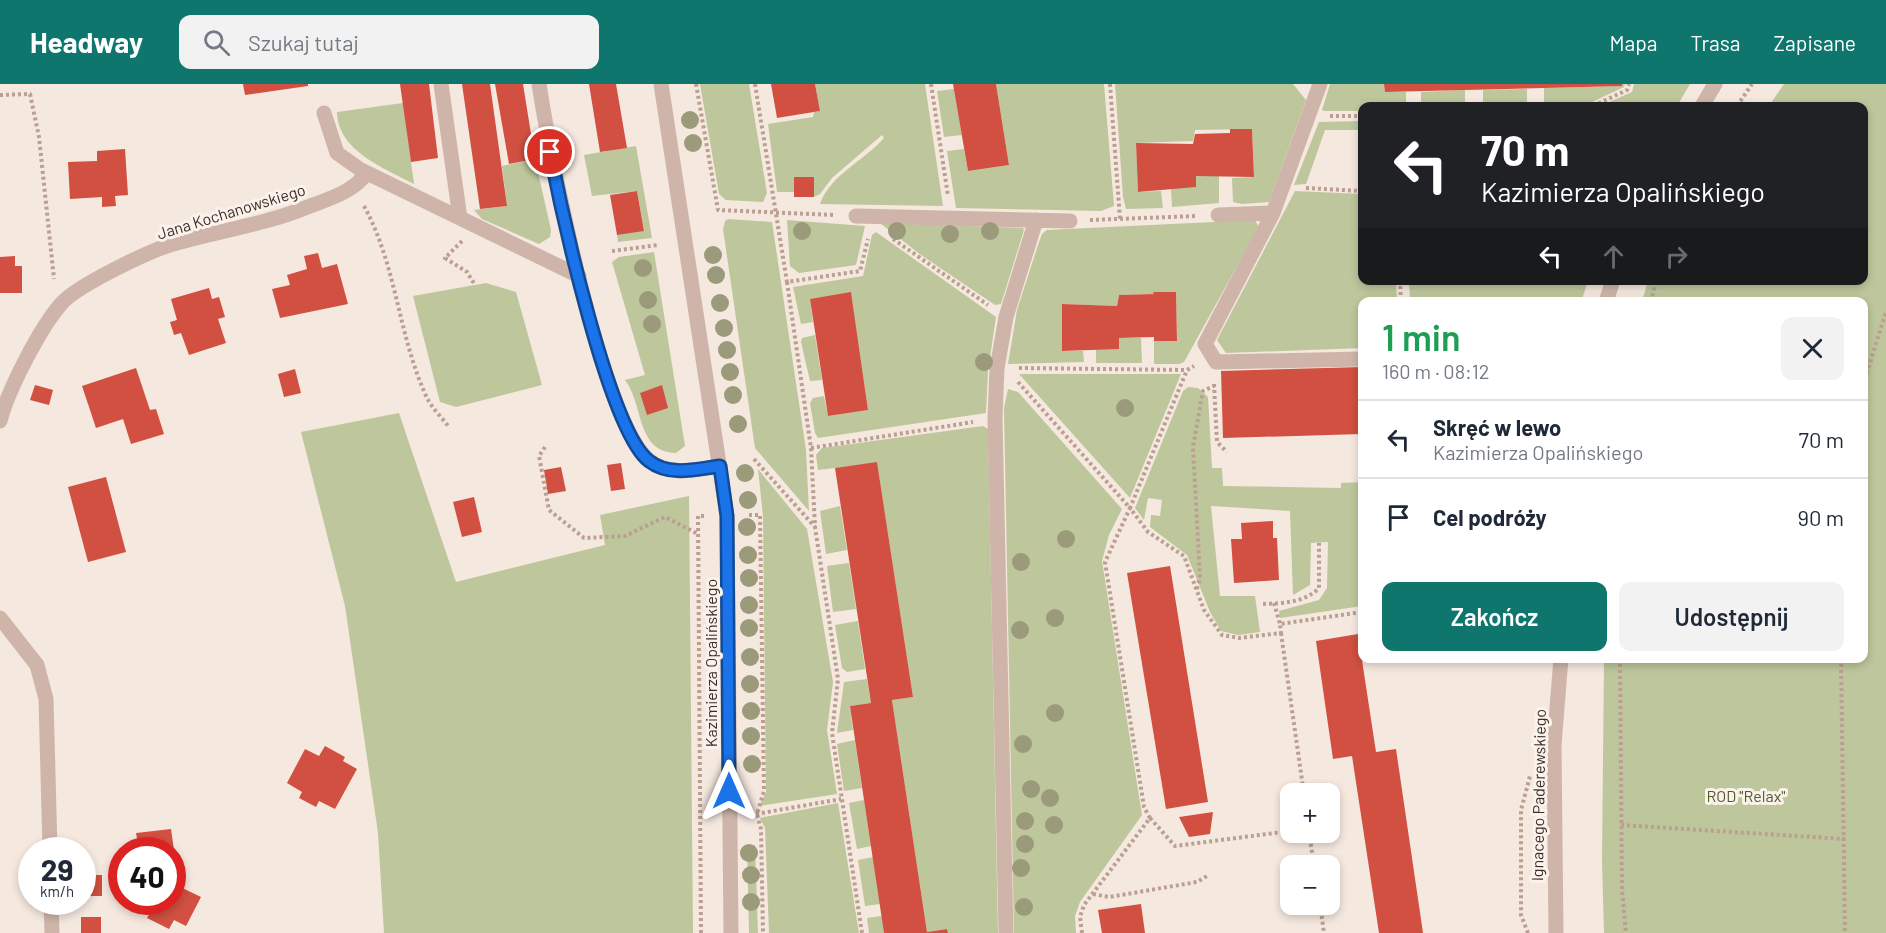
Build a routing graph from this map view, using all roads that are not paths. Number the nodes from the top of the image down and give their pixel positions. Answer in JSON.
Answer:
{"nodes":[{"id":1,"x":441,"y":84,"type":"edge"},
{"id":2,"x":539,"y":84,"type":"edge"},
{"id":3,"x":661,"y":84,"type":"edge"},
{"id":4,"x":1320,"y":84,"type":"edge"},
{"id":5,"x":1715,"y":84,"type":"edge"},
{"id":6,"x":1704,"y":102,"type":"edge"},
{"id":7,"x":324,"y":113,"type":"dead end"},
{"id":8,"x":367,"y":173,"type":"junction"},
{"id":9,"x":1273,"y":213,"type":"junction"},
{"id":10,"x":1218,"y":215,"type":"dead end"},
{"id":11,"x":460,"y":218,"type":"junction"},
{"id":12,"x":866,"y":218,"type":"road end"},
{"id":13,"x":1036,"y":220,"type":"junction"},
{"id":14,"x":1070,"y":221,"type":"dead end"},
{"id":15,"x":567,"y":235,"type":"junction"},
{"id":16,"x":541,"y":257,"type":"junction"},
{"id":17,"x":579,"y":276,"type":"junction"},
{"id":18,"x":1358,"y":359,"type":"edge"},
{"id":19,"x":0,"y":421,"type":"edge"},
{"id":20,"x":720,"y":466,"type":"junction"},
{"id":21,"x":0,"y":618,"type":"edge"},
{"id":22,"x":1561,"y":663,"type":"edge"},
{"id":23,"x":50,"y":837,"type":"edge"},
{"id":24,"x":51,"y":915,"type":"edge"},
{"id":25,"x":52,"y":933,"type":"edge"},
{"id":26,"x":730,"y":933,"type":"edge"},
{"id":27,"x":1006,"y":933,"type":"edge"},
{"id":28,"x":1556,"y":933,"type":"edge"}],
"edges":[{"from":1,"to":11,"type":"street"},
{"from":2,"to":15,"type":"street"},
{"from":3,"to":20,"type":"street","name":"Kazimierza Opalińskiego"},
{"from":4,"to":9,"type":"street"},
{"from":5,"to":6,"type":"street"},
{"from":7,"to":8,"type":"street"},
{"from":8,"to":11,"type":"street"},
{"from":8,"to":19,"type":"street","name":"Jana Kochanowskiego"},
{"from":9,"to":10,"type":"street"},
{"from":9,"to":18,"type":"street"},
{"from":11,"to":16,"type":"street"},
{"from":12,"to":13,"type":"street"},
{"from":13,"to":14,"type":"street"},
{"from":13,"to":27,"type":"street"},
{"from":15,"to":16,"type":"street"},
{"from":15,"to":17,"type":"street"},
{"from":16,"to":17,"type":"street"},
{"from":17,"to":20,"type":"street"},
{"from":20,"to":26,"type":"street","name":"Kazimierza Opalińskiego"},
{"from":21,"to":23,"type":"street"},
{"from":22,"to":28,"type":"street","name":"Ignacego Paderewskiego"},
{"from":24,"to":25,"type":"street"}]}
